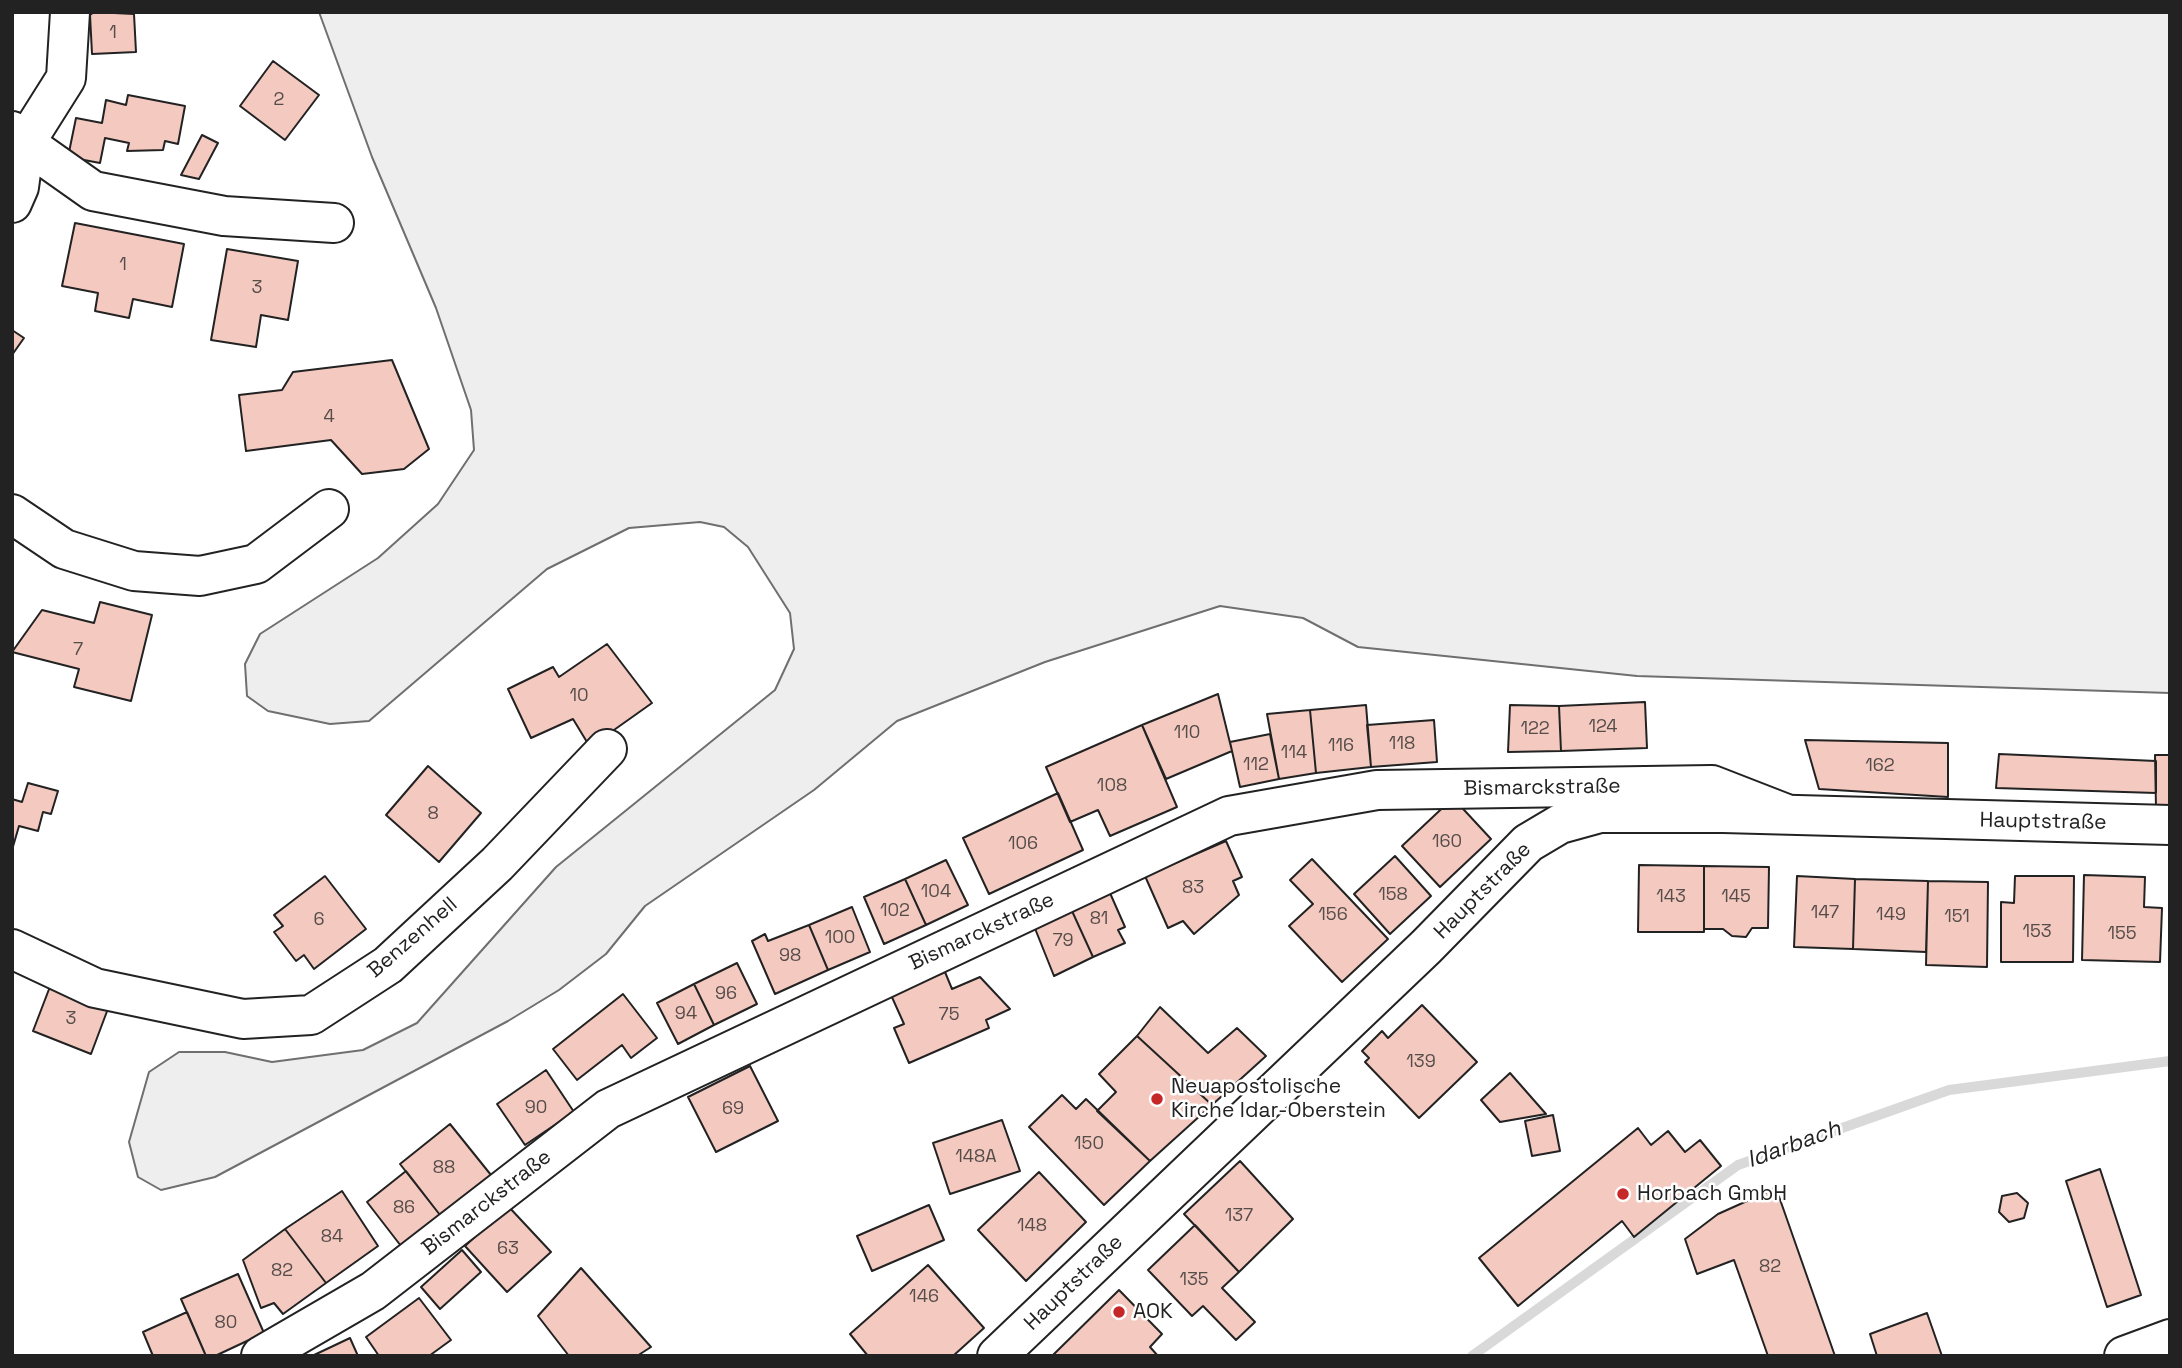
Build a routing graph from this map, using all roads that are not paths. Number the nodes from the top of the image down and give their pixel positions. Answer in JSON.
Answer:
{"nodes":[{"id":1,"x":70,"y":12,"type":"edge"},
{"id":2,"x":19,"y":137,"type":"edge"},
{"id":3,"x":12,"y":203,"type":"edge"},
{"id":4,"x":334,"y":223,"type":"dead end"},
{"id":5,"x":329,"y":509,"type":"dead end"},
{"id":6,"x":12,"y":514,"type":"edge"},
{"id":7,"x":607,"y":749,"type":"dead end"},
{"id":8,"x":1789,"y":815,"type":"junction"},
{"id":9,"x":2170,"y":825,"type":"edge"},
{"id":10,"x":12,"y":949,"type":"edge"},
{"id":11,"x":2170,"y":1339,"type":"edge"},
{"id":12,"x":261,"y":1356,"type":"edge"},
{"id":13,"x":997,"y":1356,"type":"edge"},
{"id":14,"x":2123,"y":1356,"type":"edge"}],
"edges":[{"from":1,"to":2,"type":"street"},
{"from":2,"to":3,"type":"street"},
{"from":2,"to":4,"type":"street"},
{"from":5,"to":6,"type":"street"},
{"from":7,"to":10,"type":"street","name":"Benzenhell"},
{"from":8,"to":9,"type":"street","name":"Hauptstraße"},
{"from":8,"to":12,"type":"street","name":"Bismarckstraße"},
{"from":8,"to":13,"type":"street","name":"Hauptstraße"},
{"from":11,"to":14,"type":"street"}]}
